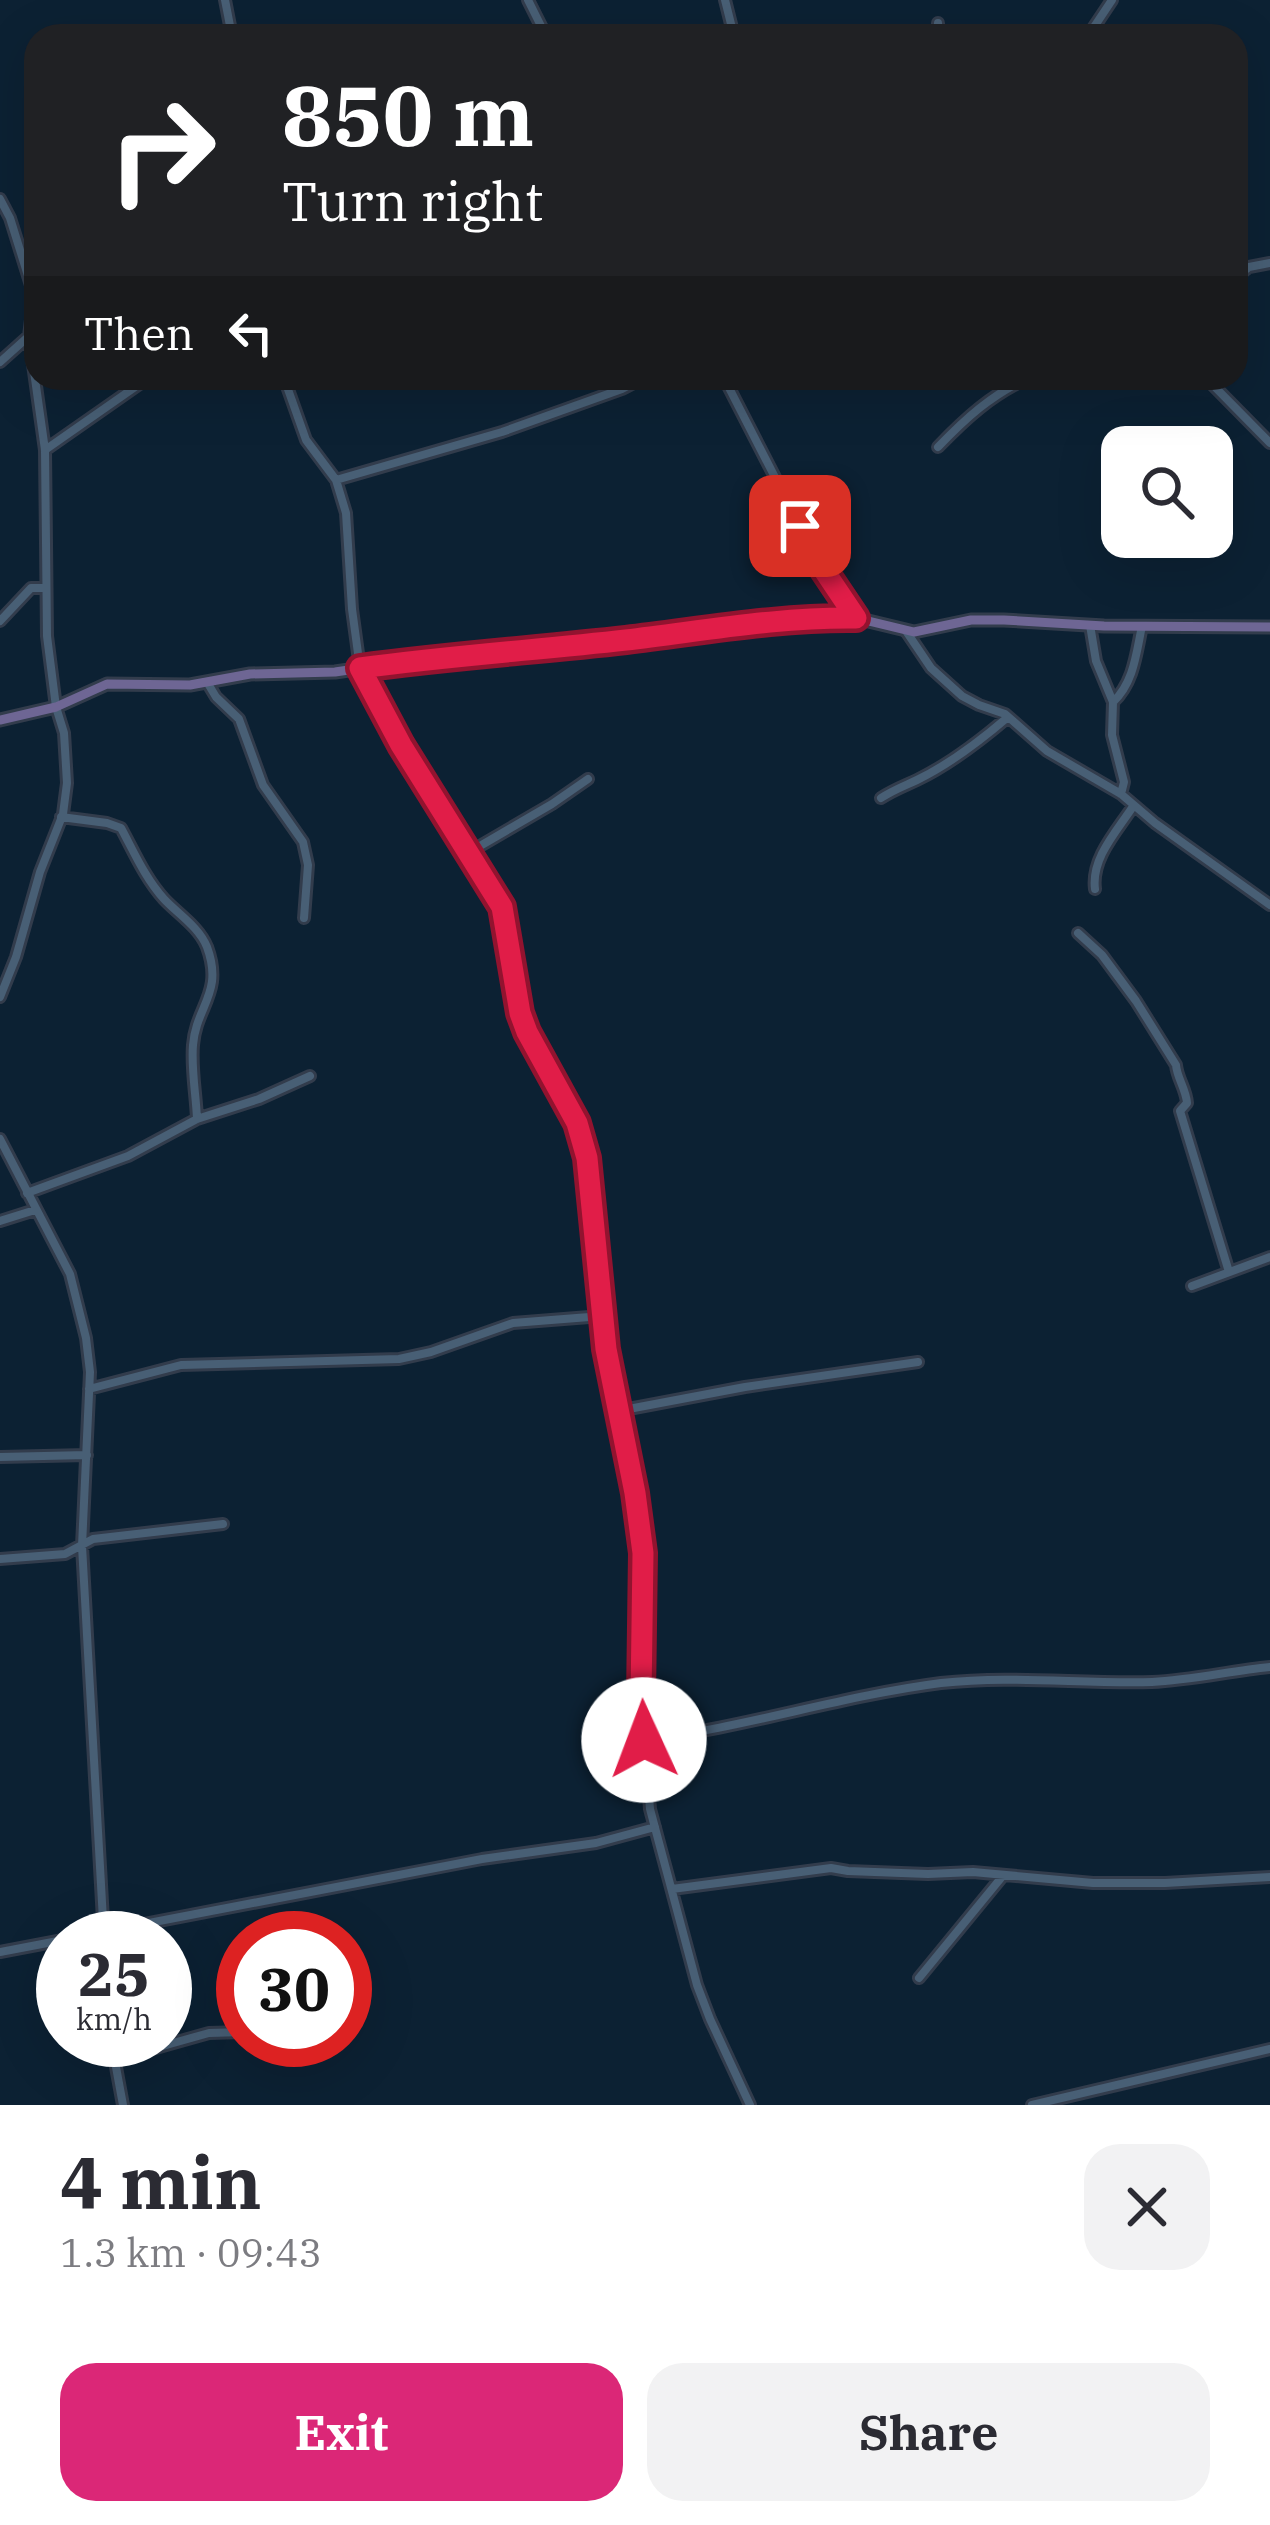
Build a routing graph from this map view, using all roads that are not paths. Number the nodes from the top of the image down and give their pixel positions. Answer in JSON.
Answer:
{"nodes":[{"id":1,"x":0,"y":199,"type":"edge"},
{"id":2,"x":24,"y":259,"type":"edge"},
{"id":3,"x":24,"y":340,"type":"edge"},
{"id":4,"x":0,"y":362,"type":"edge"},
{"id":5,"x":37,"y":390,"type":"edge"},
{"id":6,"x":131,"y":390,"type":"edge"},
{"id":7,"x":288,"y":390,"type":"edge"},
{"id":8,"x":619,"y":390,"type":"edge"},
{"id":9,"x":730,"y":390,"type":"edge"},
{"id":10,"x":1005,"y":390,"type":"edge"},
{"id":11,"x":1219,"y":390,"type":"edge"},
{"id":12,"x":1270,"y":443,"type":"edge"},
{"id":13,"x":938,"y":447,"type":"dead end"},
{"id":14,"x":45,"y":450,"type":"junction"},
{"id":15,"x":336,"y":480,"type":"junction"},
{"id":16,"x":45,"y":588,"type":"junction"},
{"id":17,"x":856,"y":618,"type":"junction"},
{"id":18,"x":0,"y":621,"type":"edge"},
{"id":19,"x":1090,"y":625,"type":"junction"},
{"id":20,"x":1142,"y":626,"type":"junction"},
{"id":21,"x":1270,"y":626,"type":"edge"},
{"id":22,"x":906,"y":631,"type":"junction"},
{"id":23,"x":360,"y":668,"type":"junction"},
{"id":24,"x":207,"y":682,"type":"junction"},
{"id":25,"x":1113,"y":703,"type":"junction"},
{"id":26,"x":56,"y":707,"type":"junction"},
{"id":27,"x":1008,"y":716,"type":"junction"},
{"id":28,"x":0,"y":720,"type":"edge"},
{"id":29,"x":588,"y":779,"type":"dead end"},
{"id":30,"x":1121,"y":794,"type":"junction"},
{"id":31,"x":881,"y":798,"type":"dead end"},
{"id":32,"x":1134,"y":806,"type":"junction"},
{"id":33,"x":62,"y":817,"type":"junction"},
{"id":34,"x":468,"y":853,"type":"junction"},
{"id":35,"x":1095,"y":890,"type":"dead end"},
{"id":36,"x":1270,"y":904,"type":"edge"},
{"id":37,"x":304,"y":918,"type":"dead end"},
{"id":38,"x":1078,"y":933,"type":"dead end"},
{"id":39,"x":0,"y":997,"type":"edge"},
{"id":40,"x":310,"y":1076,"type":"dead end"},
{"id":41,"x":197,"y":1119,"type":"junction"},
{"id":42,"x":0,"y":1139,"type":"edge"},
{"id":43,"x":27,"y":1193,"type":"junction"},
{"id":44,"x":35,"y":1210,"type":"junction"},
{"id":45,"x":0,"y":1221,"type":"edge"},
{"id":46,"x":1270,"y":1257,"type":"edge"},
{"id":47,"x":1229,"y":1272,"type":"junction"},
{"id":48,"x":1192,"y":1286,"type":"dead end"},
{"id":49,"x":602,"y":1316,"type":"junction"},
{"id":50,"x":918,"y":1362,"type":"dead end"},
{"id":51,"x":89,"y":1388,"type":"junction"},
{"id":52,"x":617,"y":1412,"type":"junction"},
{"id":53,"x":87,"y":1455,"type":"junction"},
{"id":54,"x":0,"y":1457,"type":"edge"},
{"id":55,"x":223,"y":1524,"type":"dead end"},
{"id":56,"x":82,"y":1546,"type":"junction"},
{"id":57,"x":0,"y":1559,"type":"edge"},
{"id":58,"x":1270,"y":1667,"type":"edge"},
{"id":59,"x":644,"y":1740,"type":"junction"},
{"id":60,"x":656,"y":1827,"type":"junction"},
{"id":61,"x":1270,"y":1876,"type":"edge"},
{"id":62,"x":1002,"y":1877,"type":"junction"},
{"id":63,"x":672,"y":1889,"type":"junction"},
{"id":64,"x":103,"y":1911,"type":"edge"},
{"id":65,"x":192,"y":1917,"type":"edge"},
{"id":66,"x":36,"y":1945,"type":"edge"},
{"id":67,"x":0,"y":1952,"type":"edge"},
{"id":68,"x":919,"y":1978,"type":"dead end"},
{"id":69,"x":1270,"y":2049,"type":"edge"},
{"id":70,"x":115,"y":2067,"type":"edge"},
{"id":71,"x":123,"y":2105,"type":"edge"},
{"id":72,"x":750,"y":2105,"type":"edge"},
{"id":73,"x":1032,"y":2105,"type":"edge"}],
"edges":[{"from":1,"to":2,"type":"street"},
{"from":3,"to":4,"type":"street"},
{"from":5,"to":14,"type":"street"},
{"from":6,"to":14,"type":"street"},
{"from":7,"to":15,"type":"street"},
{"from":8,"to":15,"type":"street"},
{"from":9,"to":17,"type":"street"},
{"from":10,"to":13,"type":"street"},
{"from":11,"to":12,"type":"street"},
{"from":14,"to":16,"type":"street"},
{"from":15,"to":23,"type":"street"},
{"from":16,"to":18,"type":"street"},
{"from":16,"to":26,"type":"street"},
{"from":17,"to":22,"type":"street"},
{"from":17,"to":23,"type":"street"},
{"from":19,"to":20,"type":"street"},
{"from":19,"to":22,"type":"street"},
{"from":19,"to":25,"type":"street"},
{"from":20,"to":21,"type":"street"},
{"from":20,"to":25,"type":"street"},
{"from":22,"to":27,"type":"street"},
{"from":23,"to":24,"type":"street"},
{"from":23,"to":34,"type":"street"},
{"from":24,"to":26,"type":"street"},
{"from":24,"to":37,"type":"street"},
{"from":25,"to":30,"type":"street"},
{"from":26,"to":28,"type":"street"},
{"from":26,"to":33,"type":"street"},
{"from":27,"to":30,"type":"street"},
{"from":27,"to":31,"type":"street"},
{"from":29,"to":34,"type":"street"},
{"from":30,"to":32,"type":"street"},
{"from":32,"to":35,"type":"street"},
{"from":32,"to":36,"type":"street"},
{"from":33,"to":39,"type":"street"},
{"from":33,"to":41,"type":"street"},
{"from":34,"to":49,"type":"street"},
{"from":38,"to":47,"type":"street"},
{"from":40,"to":41,"type":"street"},
{"from":41,"to":43,"type":"street"},
{"from":42,"to":43,"type":"street"},
{"from":43,"to":44,"type":"street"},
{"from":44,"to":45,"type":"street"},
{"from":44,"to":51,"type":"street"},
{"from":46,"to":47,"type":"street"},
{"from":47,"to":48,"type":"street"},
{"from":49,"to":51,"type":"street"},
{"from":49,"to":52,"type":"street"},
{"from":50,"to":52,"type":"street"},
{"from":51,"to":53,"type":"street"},
{"from":52,"to":59,"type":"street"},
{"from":53,"to":54,"type":"street"},
{"from":53,"to":56,"type":"street"},
{"from":55,"to":56,"type":"street"},
{"from":56,"to":57,"type":"street"},
{"from":56,"to":64,"type":"street"},
{"from":58,"to":59,"type":"street"},
{"from":59,"to":60,"type":"street"},
{"from":60,"to":63,"type":"street"},
{"from":60,"to":65,"type":"street"},
{"from":61,"to":62,"type":"street"},
{"from":62,"to":63,"type":"street"},
{"from":62,"to":68,"type":"street"},
{"from":63,"to":72,"type":"street"},
{"from":66,"to":67,"type":"street"},
{"from":69,"to":73,"type":"street"},
{"from":70,"to":71,"type":"street"}]}
